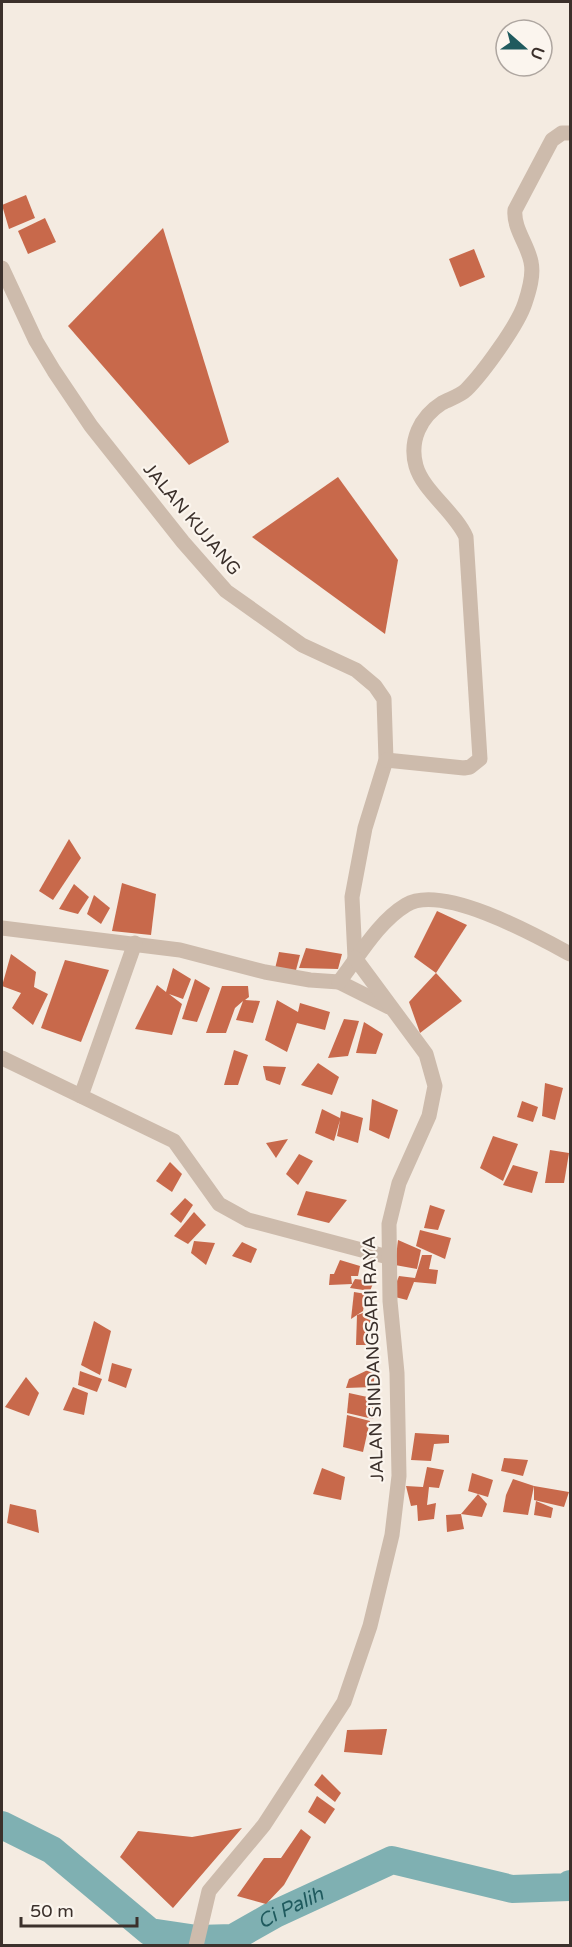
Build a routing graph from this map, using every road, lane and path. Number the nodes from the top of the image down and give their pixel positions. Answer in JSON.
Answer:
{"nodes":[{"id":1,"x":570,"y":133,"type":"edge"},
{"id":2,"x":2,"y":268,"type":"edge"},
{"id":3,"x":386,"y":760,"type":"junction"},
{"id":4,"x":2,"y":928,"type":"edge"},
{"id":5,"x":135,"y":944,"type":"junction"},
{"id":6,"x":570,"y":954,"type":"edge"},
{"id":7,"x":355,"y":958,"type":"junction"},
{"id":8,"x":339,"y":981,"type":"junction"},
{"id":9,"x":395,"y":1010,"type":"junction"},
{"id":10,"x":2,"y":1058,"type":"edge"},
{"id":11,"x":81,"y":1096,"type":"junction"},
{"id":12,"x":388,"y":1257,"type":"junction"},
{"id":13,"x":196,"y":1946,"type":"edge"}],
"edges":[{"from":1,"to":3,"type":"street"},
{"from":2,"to":3,"type":"street","name":"JALAN KUJANG"},
{"from":3,"to":7,"type":"street","name":"JALAN KUJANG"},
{"from":4,"to":5,"type":"street","name":"JALAN SINDANGSARI RAYA"},
{"from":5,"to":8,"type":"street","name":"JALAN SINDANGSARI RAYA"},
{"from":5,"to":11,"type":"street"},
{"from":6,"to":7,"type":"street"},
{"from":7,"to":8,"type":"street"},
{"from":7,"to":9,"type":"street","name":"JALAN SINDANGSARI RAYA"},
{"from":8,"to":9,"type":"street","name":"JALAN SINDANGSARI RAYA"},
{"from":9,"to":12,"type":"street","name":"JALAN SINDANGSARI RAYA"},
{"from":10,"to":11,"type":"street"},
{"from":11,"to":12,"type":"street"},
{"from":12,"to":13,"type":"street","name":"JALAN SINDANGSARI RAYA"}]}
